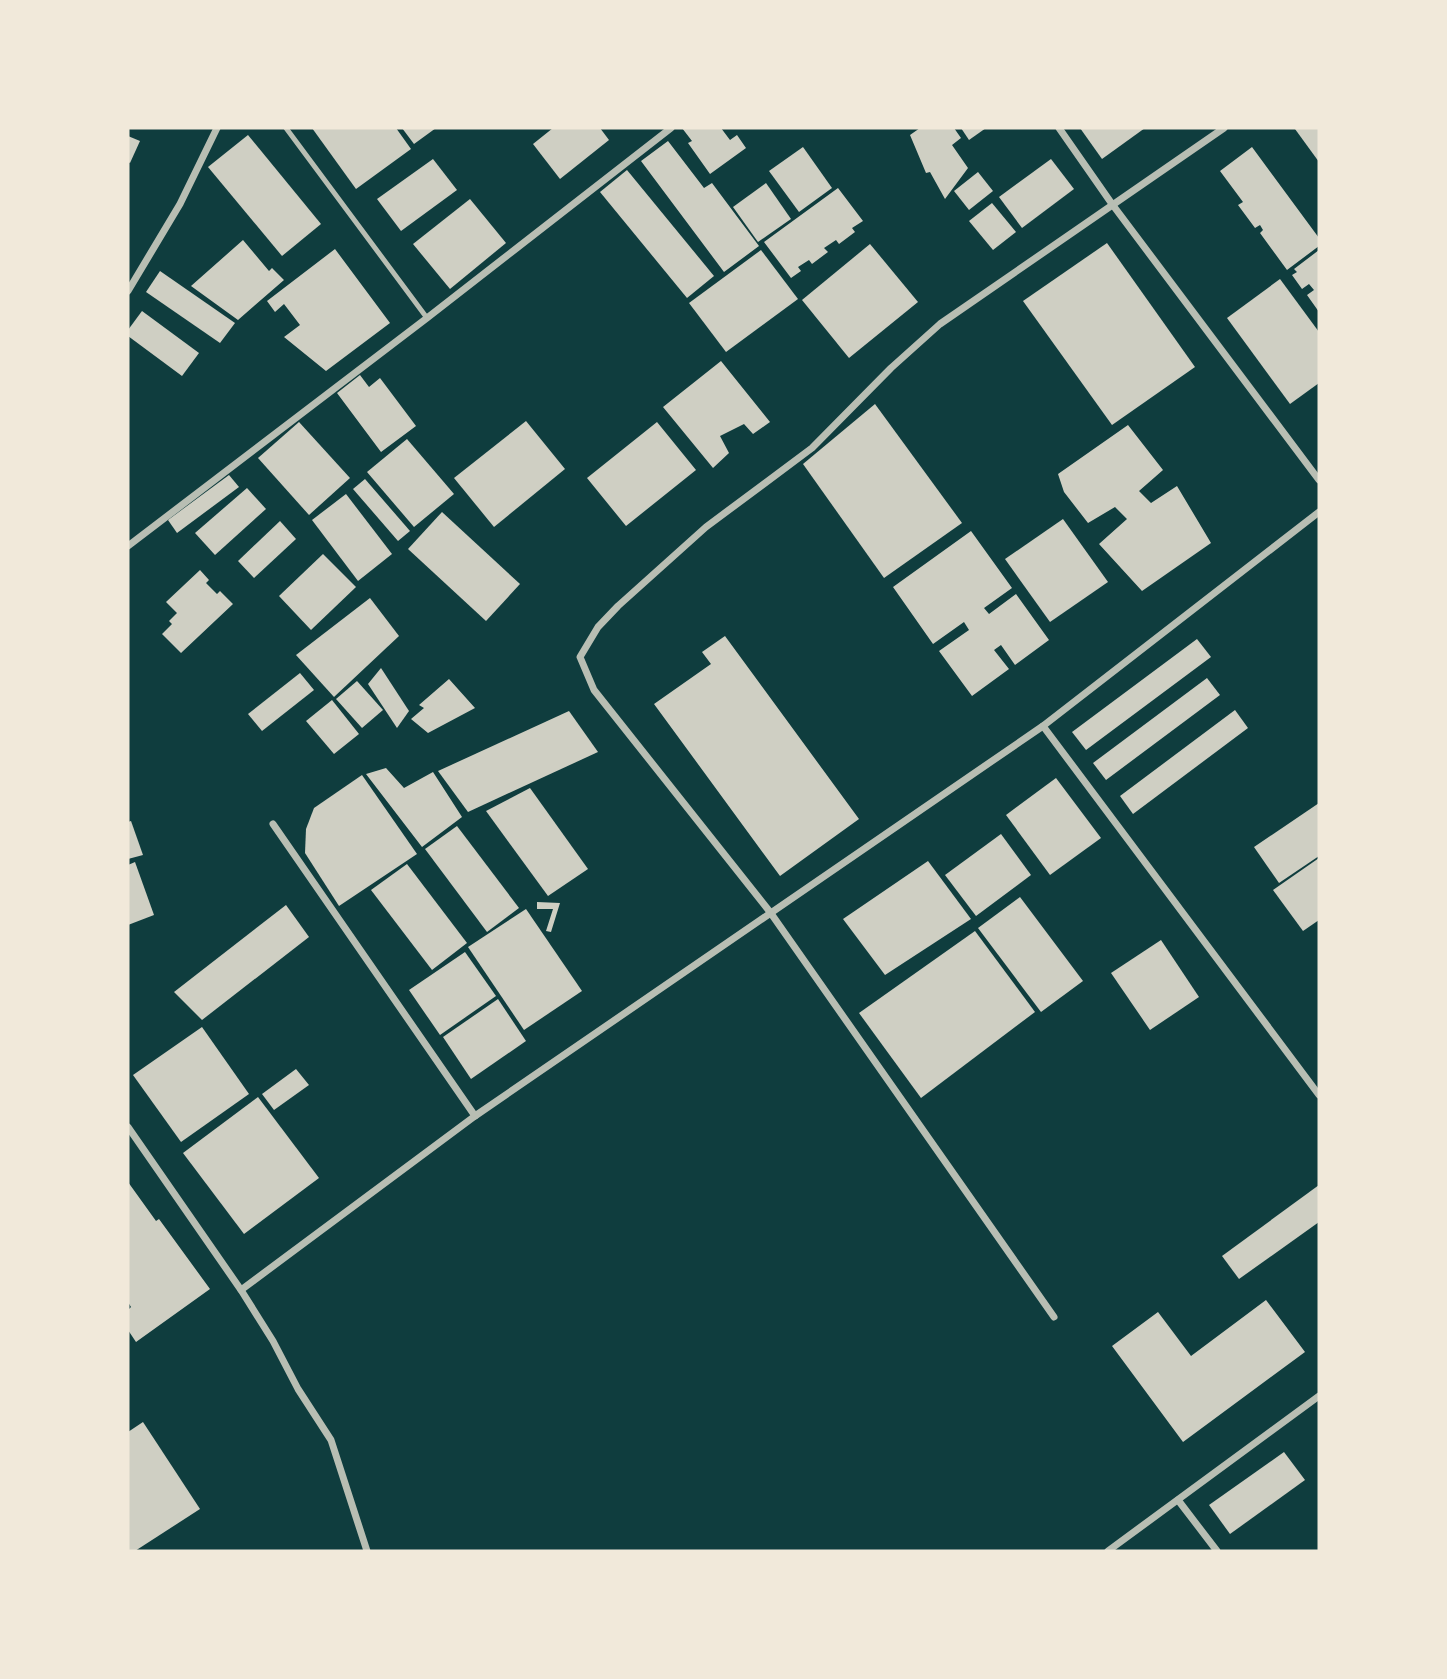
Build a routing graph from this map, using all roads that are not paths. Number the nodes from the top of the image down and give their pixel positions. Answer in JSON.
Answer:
{"nodes":[{"id":1,"x":217,"y":128,"type":"edge"},
{"id":2,"x":286,"y":128,"type":"edge"},
{"id":3,"x":671,"y":128,"type":"edge"},
{"id":4,"x":1059,"y":128,"type":"edge"},
{"id":5,"x":1224,"y":128,"type":"edge"},
{"id":6,"x":1112,"y":204,"type":"junction"},
{"id":7,"x":128,"y":291,"type":"edge"},
{"id":8,"x":427,"y":318,"type":"junction"},
{"id":9,"x":1319,"y":480,"type":"edge"},
{"id":10,"x":1319,"y":512,"type":"edge"},
{"id":11,"x":128,"y":546,"type":"edge"},
{"id":12,"x":1043,"y":726,"type":"junction"},
{"id":13,"x":273,"y":824,"type":"dead end"},
{"id":14,"x":770,"y":912,"type":"junction"},
{"id":15,"x":1319,"y":1095,"type":"edge"},
{"id":16,"x":475,"y":1116,"type":"junction"},
{"id":17,"x":128,"y":1128,"type":"edge"},
{"id":18,"x":241,"y":1290,"type":"junction"},
{"id":19,"x":1054,"y":1317,"type":"dead end"},
{"id":20,"x":1319,"y":1396,"type":"edge"},
{"id":21,"x":1178,"y":1500,"type":"junction"},
{"id":22,"x":368,"y":1551,"type":"edge"},
{"id":23,"x":1108,"y":1551,"type":"edge"},
{"id":24,"x":1217,"y":1551,"type":"edge"}],
"edges":[{"from":1,"to":7,"type":"street"},
{"from":2,"to":8,"type":"lane"},
{"from":3,"to":8,"type":"street"},
{"from":4,"to":6,"type":"street"},
{"from":5,"to":6,"type":"street"},
{"from":6,"to":9,"type":"street"},
{"from":6,"to":14,"type":"street"},
{"from":8,"to":11,"type":"street"},
{"from":10,"to":12,"type":"street"},
{"from":12,"to":14,"type":"street"},
{"from":12,"to":15,"type":"street"},
{"from":13,"to":16,"type":"street"},
{"from":14,"to":16,"type":"street"},
{"from":14,"to":19,"type":"street"},
{"from":16,"to":18,"type":"street"},
{"from":17,"to":18,"type":"street"},
{"from":18,"to":22,"type":"street"},
{"from":20,"to":21,"type":"street"},
{"from":21,"to":23,"type":"street"},
{"from":21,"to":24,"type":"street"}]}
